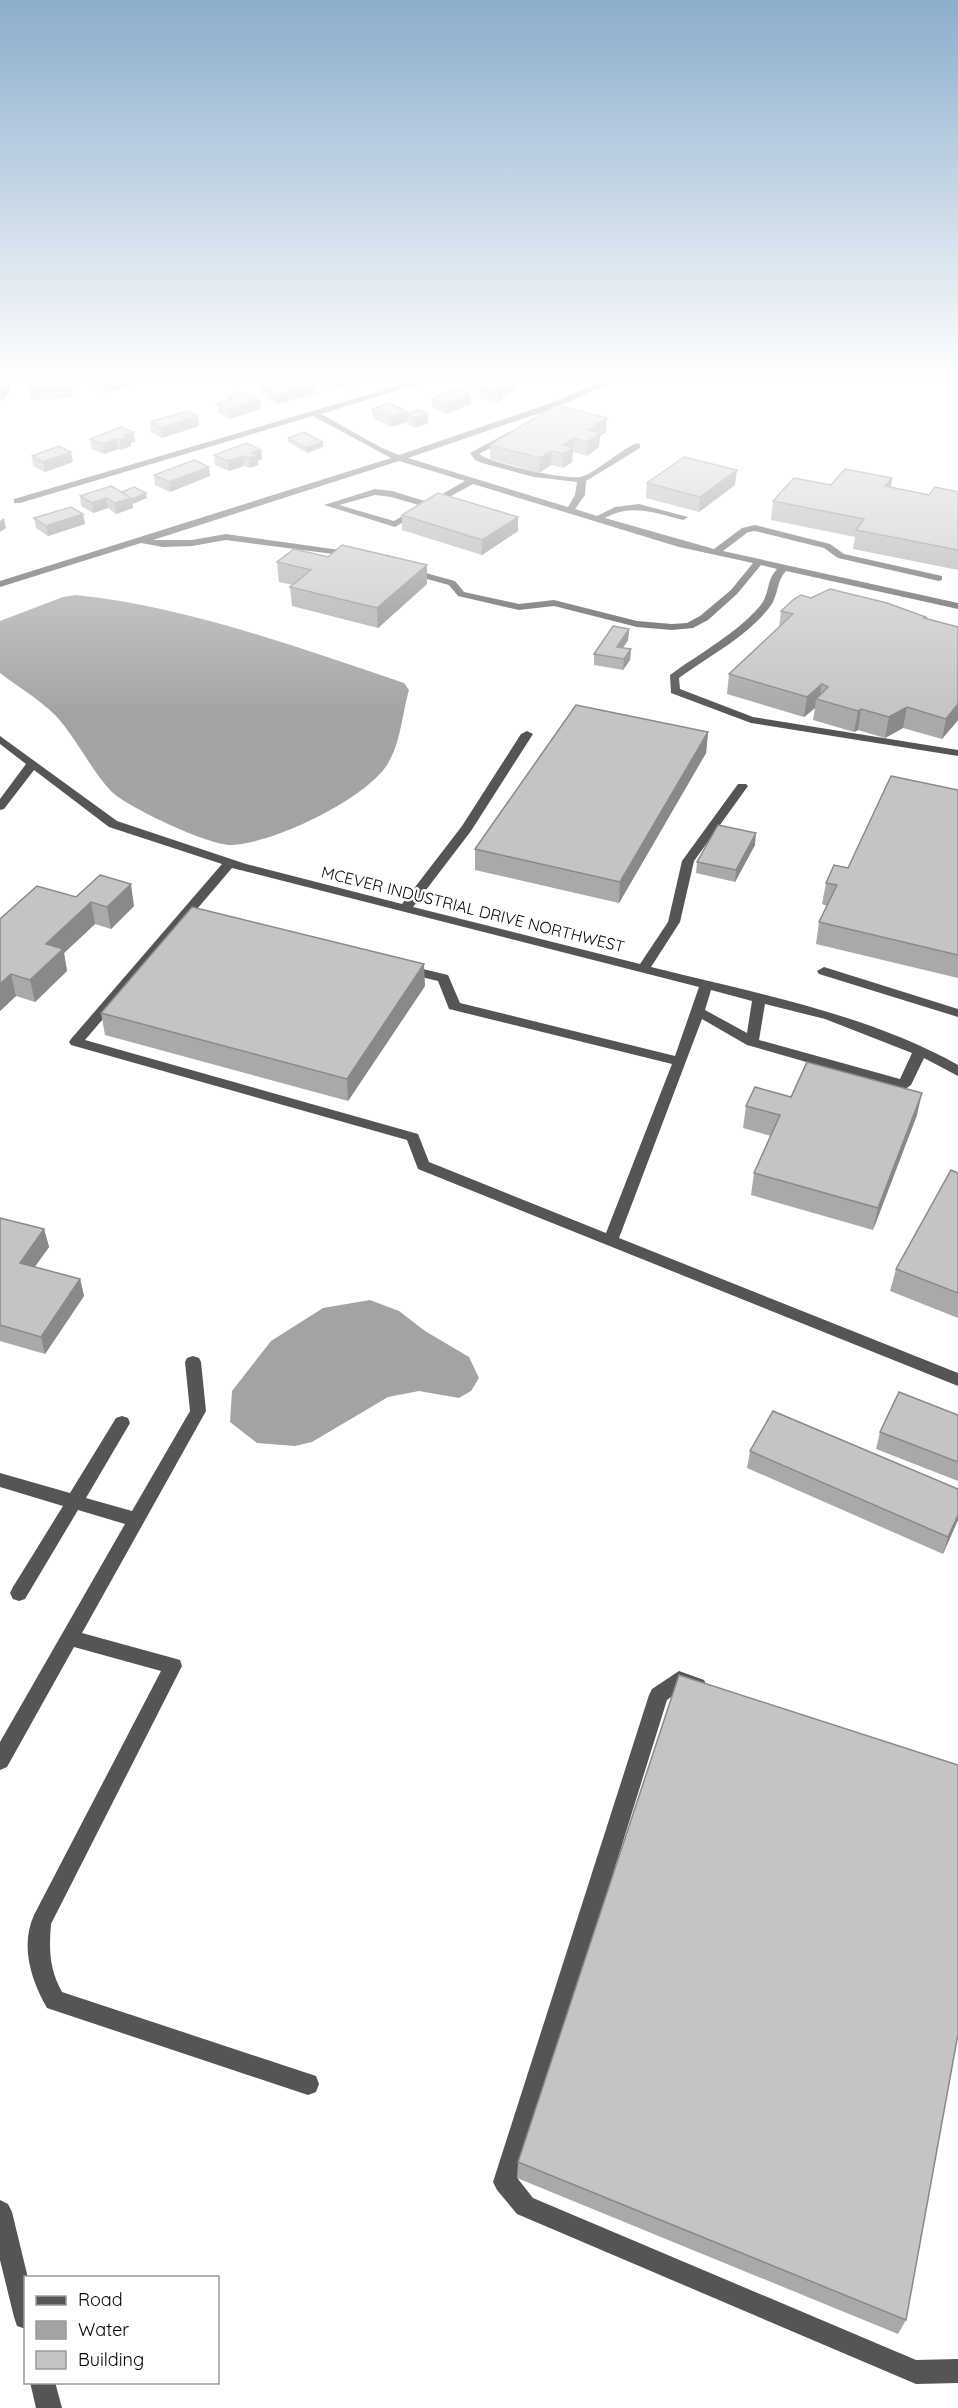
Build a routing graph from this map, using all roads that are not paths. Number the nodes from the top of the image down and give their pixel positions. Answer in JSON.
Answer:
{"nodes":[{"id":1,"x":53,"y":490,"type":"edge"},
{"id":2,"x":296,"y":490,"type":"edge"},
{"id":3,"x":455,"y":490,"type":"edge"},
{"id":4,"x":501,"y":490,"type":"edge"},
{"id":5,"x":581,"y":490,"type":"edge"},
{"id":6,"x":444,"y":497,"type":"junction"},
{"id":7,"x":454,"y":500,"type":"edge"},
{"id":8,"x":17,"y":501,"type":"dead end"},
{"id":9,"x":429,"y":505,"type":"junction"},
{"id":10,"x":569,"y":512,"type":"junction"},
{"id":11,"x":683,"y":517,"type":"dead end"},
{"id":12,"x":596,"y":520,"type":"junction"},
{"id":13,"x":137,"y":540,"type":"junction"},
{"id":14,"x":715,"y":553,"type":"junction"},
{"id":15,"x":363,"y":558,"type":"edge"},
{"id":16,"x":759,"y":563,"type":"junction"},
{"id":17,"x":397,"y":567,"type":"edge"},
{"id":18,"x":783,"y":568,"type":"junction"},
{"id":19,"x":830,"y":578,"type":"junction"},
{"id":20,"x":939,"y":578,"type":"dead end"},
{"id":21,"x":0,"y":584,"type":"edge"},
{"id":22,"x":819,"y":589,"type":"dead end"},
{"id":23,"x":958,"y":606,"type":"edge"},
{"id":24,"x":527,"y":734,"type":"dead end"},
{"id":25,"x":0,"y":739,"type":"edge"},
{"id":26,"x":958,"y":753,"type":"edge"},
{"id":27,"x":33,"y":763,"type":"junction"},
{"id":28,"x":742,"y":786,"type":"dead end"},
{"id":29,"x":0,"y":807,"type":"edge"},
{"id":30,"x":230,"y":863,"type":"junction"},
{"id":31,"x":405,"y":909,"type":"junction"},
{"id":32,"x":398,"y":967,"type":"edge"},
{"id":33,"x":643,"y":969,"type":"junction"},
{"id":34,"x":824,"y":970,"type":"dead end"},
{"id":35,"x":706,"y":985,"type":"junction"},
{"id":36,"x":759,"y":999,"type":"junction"},
{"id":37,"x":698,"y":1011,"type":"junction"},
{"id":38,"x":958,"y":1013,"type":"edge"},
{"id":39,"x":752,"y":1042,"type":"junction"},
{"id":40,"x":920,"y":1051,"type":"junction"},
{"id":41,"x":678,"y":1061,"type":"junction"},
{"id":42,"x":958,"y":1071,"type":"edge"},
{"id":43,"x":611,"y":1240,"type":"junction"},
{"id":44,"x":193,"y":1362,"type":"dead end"},
{"id":45,"x":958,"y":1380,"type":"edge"},
{"id":46,"x":122,"y":1423,"type":"dead end"},
{"id":47,"x":0,"y":1480,"type":"edge"},
{"id":48,"x":74,"y":1502,"type":"junction"},
{"id":49,"x":136,"y":1520,"type":"junction"},
{"id":50,"x":19,"y":1593,"type":"dead end"},
{"id":51,"x":69,"y":1638,"type":"junction"},
{"id":52,"x":712,"y":1691,"type":"edge"},
{"id":53,"x":0,"y":1761,"type":"edge"},
{"id":54,"x":308,"y":2084,"type":"dead end"},
{"id":55,"x":0,"y":2212,"type":"edge"},
{"id":56,"x":24,"y":2309,"type":"edge"},
{"id":57,"x":958,"y":2371,"type":"edge"},
{"id":58,"x":43,"y":2384,"type":"edge"},
{"id":59,"x":49,"y":2408,"type":"edge"}],
"edges":[{"from":1,"to":8,"type":"street"},
{"from":2,"to":13,"type":"street"},
{"from":3,"to":6,"type":"street"},
{"from":4,"to":10,"type":"street"},
{"from":5,"to":10,"type":"street"},
{"from":6,"to":7,"type":"street"},
{"from":6,"to":9,"type":"street"},
{"from":9,"to":9,"type":"street"},
{"from":10,"to":12,"type":"street"},
{"from":11,"to":12,"type":"street"},
{"from":12,"to":14,"type":"street"},
{"from":13,"to":15,"type":"street"},
{"from":13,"to":21,"type":"street"},
{"from":14,"to":16,"type":"street"},
{"from":14,"to":20,"type":"street"},
{"from":16,"to":17,"type":"street"},
{"from":16,"to":18,"type":"street"},
{"from":18,"to":19,"type":"street"},
{"from":18,"to":26,"type":"street"},
{"from":19,"to":22,"type":"street"},
{"from":19,"to":23,"type":"street"},
{"from":24,"to":31,"type":"street"},
{"from":25,"to":27,"type":"street","name":"MCEVER INDUSTRIAL DRIVE NORTHWEST"},
{"from":27,"to":29,"type":"street"},
{"from":27,"to":30,"type":"street","name":"MCEVER INDUSTRIAL DRIVE NORTHWEST"},
{"from":28,"to":33,"type":"street"},
{"from":30,"to":31,"type":"street","name":"MCEVER INDUSTRIAL DRIVE NORTHWEST"},
{"from":30,"to":43,"type":"street"},
{"from":31,"to":33,"type":"street","name":"MCEVER INDUSTRIAL DRIVE NORTHWEST"},
{"from":32,"to":41,"type":"street"},
{"from":33,"to":35,"type":"street","name":"MCEVER INDUSTRIAL DRIVE NORTHWEST"},
{"from":34,"to":38,"type":"street"},
{"from":35,"to":36,"type":"street","name":"MCEVER INDUSTRIAL DRIVE NORTHWEST"},
{"from":35,"to":37,"type":"street"},
{"from":36,"to":39,"type":"street"},
{"from":36,"to":40,"type":"street","name":"MCEVER INDUSTRIAL DRIVE NORTHWEST"},
{"from":37,"to":39,"type":"street"},
{"from":37,"to":41,"type":"street"},
{"from":39,"to":40,"type":"street"},
{"from":40,"to":42,"type":"street","name":"MCEVER INDUSTRIAL DRIVE NORTHWEST"},
{"from":41,"to":43,"type":"street"},
{"from":43,"to":45,"type":"street"},
{"from":44,"to":49,"type":"street"},
{"from":46,"to":48,"type":"street"},
{"from":47,"to":48,"type":"street"},
{"from":48,"to":49,"type":"street"},
{"from":48,"to":50,"type":"street"},
{"from":49,"to":51,"type":"street"},
{"from":51,"to":53,"type":"street"},
{"from":51,"to":54,"type":"street"},
{"from":52,"to":57,"type":"street"},
{"from":55,"to":56,"type":"street"},
{"from":58,"to":59,"type":"street"}]}
